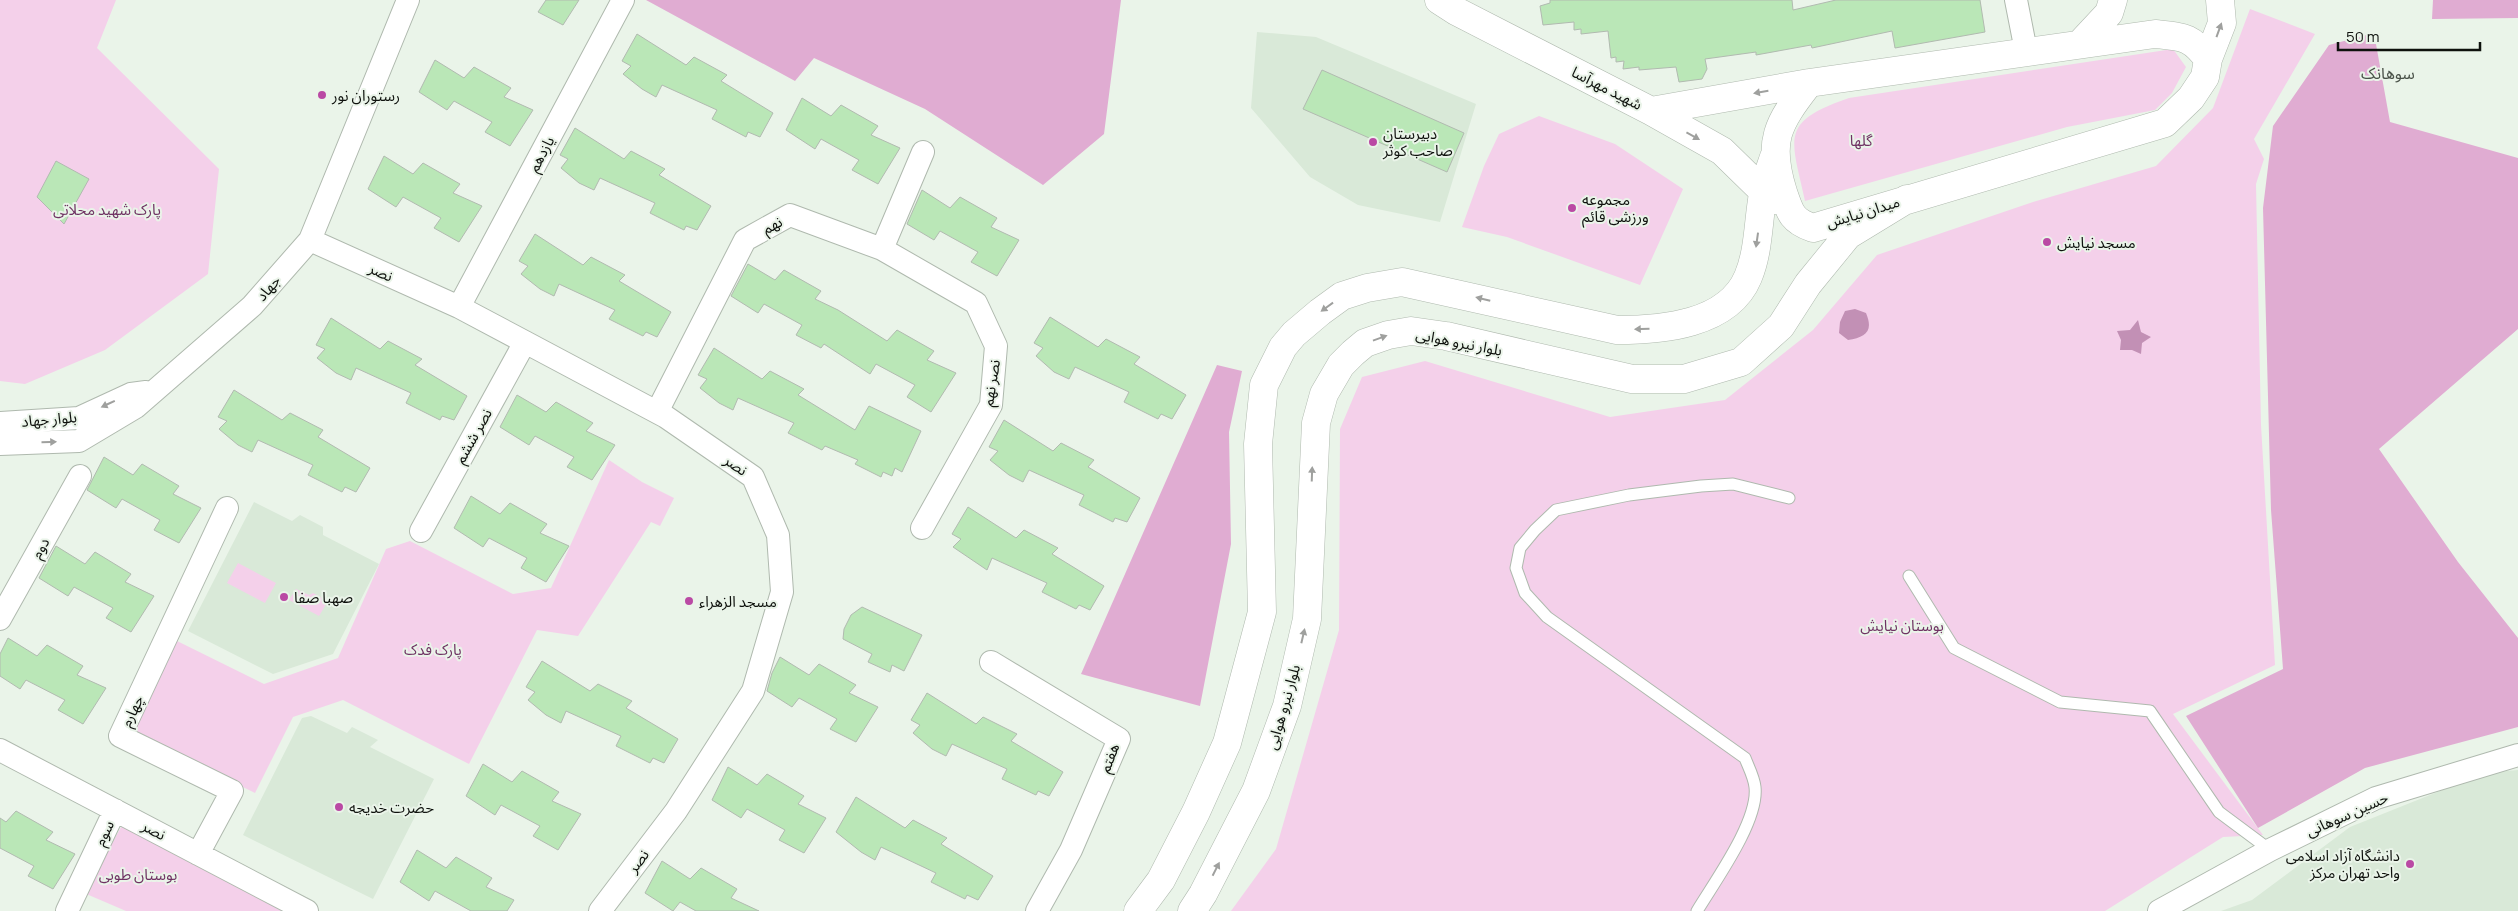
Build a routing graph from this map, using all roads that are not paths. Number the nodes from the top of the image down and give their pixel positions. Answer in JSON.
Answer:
{"nodes":[{"id":1,"x":408,"y":0,"type":"edge"},
{"id":2,"x":623,"y":0,"type":"edge"},
{"id":3,"x":1439,"y":0,"type":"edge"},
{"id":4,"x":2016,"y":0,"type":"edge"},
{"id":5,"x":2113,"y":0,"type":"edge"},
{"id":6,"x":2220,"y":0,"type":"edge"},
{"id":7,"x":2080,"y":44,"type":"junction"},
{"id":8,"x":2026,"y":51,"type":"junction"},
{"id":9,"x":2208,"y":59,"type":"junction"},
{"id":10,"x":1809,"y":83,"type":"junction"},
{"id":11,"x":1651,"y":111,"type":"junction"},
{"id":12,"x":923,"y":152,"type":"dead end"},
{"id":13,"x":1774,"y":157,"type":"junction"},
{"id":14,"x":1763,"y":191,"type":"junction"},
{"id":15,"x":1907,"y":199,"type":"junction"},
{"id":16,"x":1789,"y":210,"type":"junction"},
{"id":17,"x":310,"y":240,"type":"junction"},
{"id":18,"x":882,"y":249,"type":"junction"},
{"id":19,"x":459,"y":308,"type":"junction"},
{"id":20,"x":525,"y":342,"type":"junction"},
{"id":21,"x":154,"y":391,"type":"junction"},
{"id":22,"x":657,"y":412,"type":"junction"},
{"id":23,"x":0,"y":423,"type":"edge"},
{"id":24,"x":0,"y":444,"type":"edge"},
{"id":25,"x":80,"y":476,"type":"dead end"},
{"id":26,"x":1789,"y":498,"type":"dead end"},
{"id":27,"x":227,"y":508,"type":"dead end"},
{"id":28,"x":922,"y":528,"type":"dead end"},
{"id":29,"x":421,"y":531,"type":"dead end"},
{"id":30,"x":1909,"y":576,"type":"dead end"},
{"id":31,"x":0,"y":619,"type":"edge"},
{"id":32,"x":991,"y":662,"type":"dead end"},
{"id":33,"x":0,"y":750,"type":"edge"},
{"id":34,"x":2518,"y":755,"type":"edge"},
{"id":35,"x":115,"y":810,"type":"junction"},
{"id":36,"x":2270,"y":850,"type":"junction"},
{"id":37,"x":198,"y":854,"type":"junction"},
{"id":38,"x":67,"y":911,"type":"edge"},
{"id":39,"x":307,"y":911,"type":"edge"},
{"id":40,"x":600,"y":911,"type":"edge"},
{"id":41,"x":1037,"y":911,"type":"edge"},
{"id":42,"x":1138,"y":911,"type":"edge"},
{"id":43,"x":1192,"y":911,"type":"edge"},
{"id":44,"x":1697,"y":911,"type":"edge"},
{"id":45,"x":2159,"y":911,"type":"edge"}],
"edges":[{"from":1,"to":17,"type":"street","name":"جهاد"},
{"from":2,"to":19,"type":"street","name":"یازدهم"},
{"from":3,"to":11,"type":"main road","name":"شهید مهرآسا"},
{"from":4,"to":8,"type":"street"},
{"from":5,"to":7,"type":"main road"},
{"from":9,"to":6,"type":"main road","name":"میدان نیایش","one_way":true},
{"from":7,"to":8,"type":"main road"},
{"from":7,"to":9,"type":"main road"},
{"from":8,"to":10,"type":"main road"},
{"from":9,"to":15,"type":"main road","name":"میدان نیایش"},
{"from":10,"to":11,"type":"main road","one_way":true},
{"from":10,"to":13,"type":"main road"},
{"from":11,"to":14,"type":"main road","name":"شهید مهرآسا","one_way":true},
{"from":12,"to":18,"type":"street"},
{"from":13,"to":14,"type":"main road"},
{"from":13,"to":16,"type":"main road"},
{"from":14,"to":16,"type":"main road","name":"شهید مهرآسا"},
{"from":14,"to":42,"type":"main road","one_way":true},
{"from":15,"to":16,"type":"main road","name":"میدان نیایش"},
{"from":43,"to":15,"type":"main road","name":"بلوار نیرو هوایی","one_way":true},
{"from":17,"to":19,"type":"street","name":"نصر"},
{"from":17,"to":21,"type":"street","name":"جهاد"},
{"from":18,"to":22,"type":"street","name":"نهم"},
{"from":18,"to":28,"type":"street","name":"نصر نهم"},
{"from":19,"to":20,"type":"street","name":"نصر"},
{"from":20,"to":22,"type":"street","name":"نصر"},
{"from":20,"to":29,"type":"street","name":"نصر ششم"},
{"from":21,"to":23,"type":"street","name":"بلوار جهاد","one_way":true},
{"from":24,"to":21,"type":"street","name":"جهاد","one_way":true},
{"from":22,"to":40,"type":"street","name":"نصر"},
{"from":25,"to":31,"type":"street","name":"دوم"},
{"from":26,"to":44,"type":"lane"},
{"from":27,"to":37,"type":"street","name":"چهارم"},
{"from":30,"to":36,"type":"lane"},
{"from":32,"to":41,"type":"street","name":"هفتم"},
{"from":33,"to":35,"type":"street","name":"نصر"},
{"from":34,"to":36,"type":"street","name":"حسین سوهانی"},
{"from":35,"to":37,"type":"street","name":"نصر"},
{"from":35,"to":38,"type":"street","name":"سوم"},
{"from":36,"to":45,"type":"street","name":"حسین سوهانی"},
{"from":37,"to":39,"type":"street","name":"نصر"}]}
